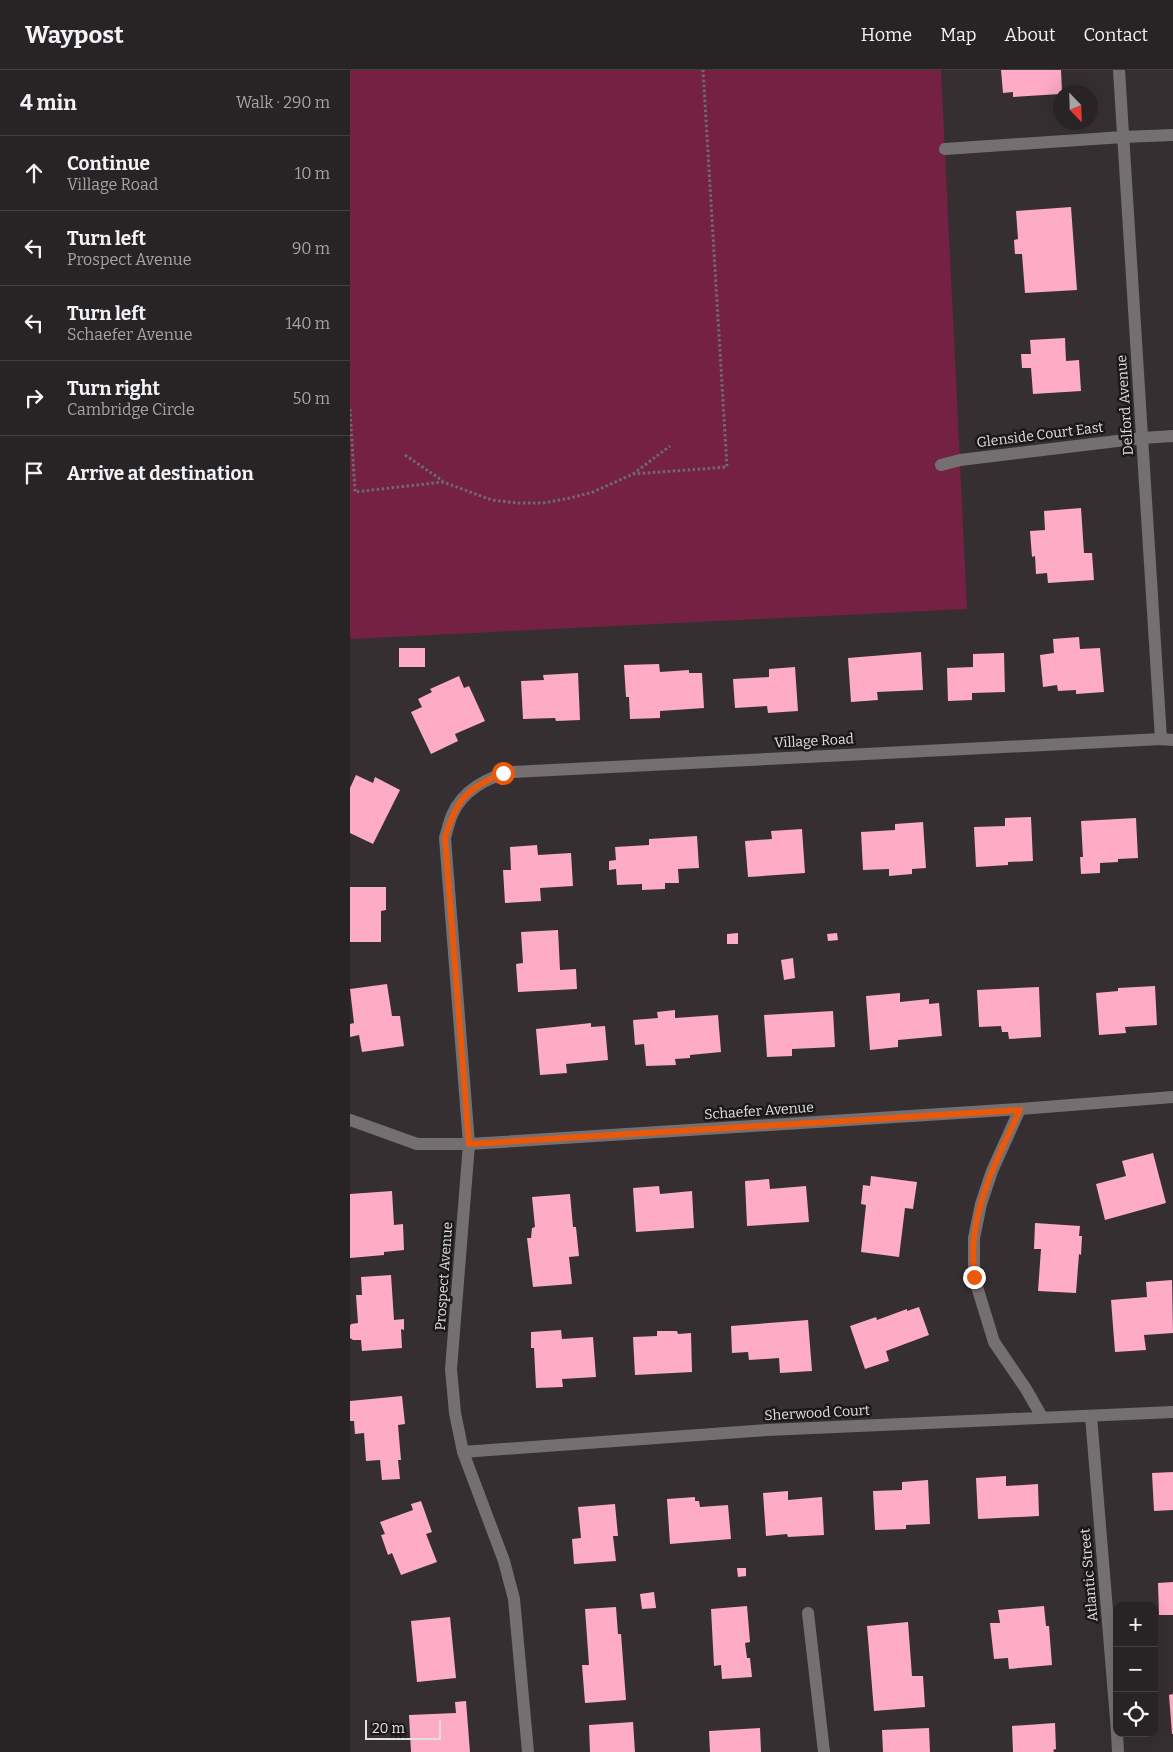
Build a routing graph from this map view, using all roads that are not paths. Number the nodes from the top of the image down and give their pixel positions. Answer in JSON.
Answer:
{"nodes":[{"id":1,"x":1119,"y":70,"type":"edge"},
{"id":2,"x":1173,"y":135,"type":"edge"},
{"id":3,"x":1123,"y":137,"type":"junction"},
{"id":4,"x":945,"y":149,"type":"dead end"},
{"id":5,"x":1173,"y":436,"type":"edge"},
{"id":6,"x":1142,"y":438,"type":"junction"},
{"id":7,"x":941,"y":465,"type":"dead end"},
{"id":8,"x":1167,"y":740,"type":"edge"},
{"id":9,"x":464,"y":797,"type":"joint"},
{"id":10,"x":1173,"y":1097,"type":"edge"},
{"id":11,"x":1020,"y":1110,"type":"junction"},
{"id":12,"x":350,"y":1120,"type":"edge"},
{"id":13,"x":469,"y":1144,"type":"junction"},
{"id":14,"x":1173,"y":1412,"type":"edge"},
{"id":15,"x":1091,"y":1416,"type":"junction"},
{"id":16,"x":1042,"y":1418,"type":"junction"},
{"id":17,"x":463,"y":1452,"type":"junction"},
{"id":18,"x":808,"y":1613,"type":"dead end"},
{"id":19,"x":1114,"y":1692,"type":"edge"},
{"id":20,"x":1117,"y":1737,"type":"edge"},
{"id":21,"x":528,"y":1752,"type":"edge"},
{"id":22,"x":824,"y":1752,"type":"edge"},
{"id":23,"x":1118,"y":1752,"type":"edge"}],
"edges":[{"from":1,"to":3,"type":"street","name":"Delford Avenue"},
{"from":2,"to":3,"type":"street"},
{"from":3,"to":4,"type":"street"},
{"from":3,"to":6,"type":"street","name":"Delford Avenue"},
{"from":5,"to":6,"type":"street","name":"Glenside Court East"},
{"from":6,"to":7,"type":"street","name":"Glenside Court East"},
{"from":6,"to":8,"type":"street","name":"Delford Avenue"},
{"from":8,"to":9,"type":"street","name":"Village Road"},
{"from":9,"to":13,"type":"street","name":"Prospect Avenue"},
{"from":10,"to":11,"type":"street","name":"Schaefer Avenue"},
{"from":11,"to":13,"type":"street","name":"Schaefer Avenue"},
{"from":11,"to":16,"type":"street"},
{"from":12,"to":13,"type":"street","name":"Schaefer Avenue"},
{"from":13,"to":17,"type":"street","name":"Prospect Avenue"},
{"from":14,"to":15,"type":"street","name":"Sherwood Court"},
{"from":15,"to":16,"type":"street","name":"Sherwood Court"},
{"from":15,"to":19,"type":"street","name":"Atlantic Street"},
{"from":16,"to":17,"type":"street","name":"Sherwood Court"},
{"from":17,"to":21,"type":"street","name":"Prospect Avenue"},
{"from":18,"to":22,"type":"street"},
{"from":20,"to":23,"type":"street","name":"Atlantic Street"}]}
